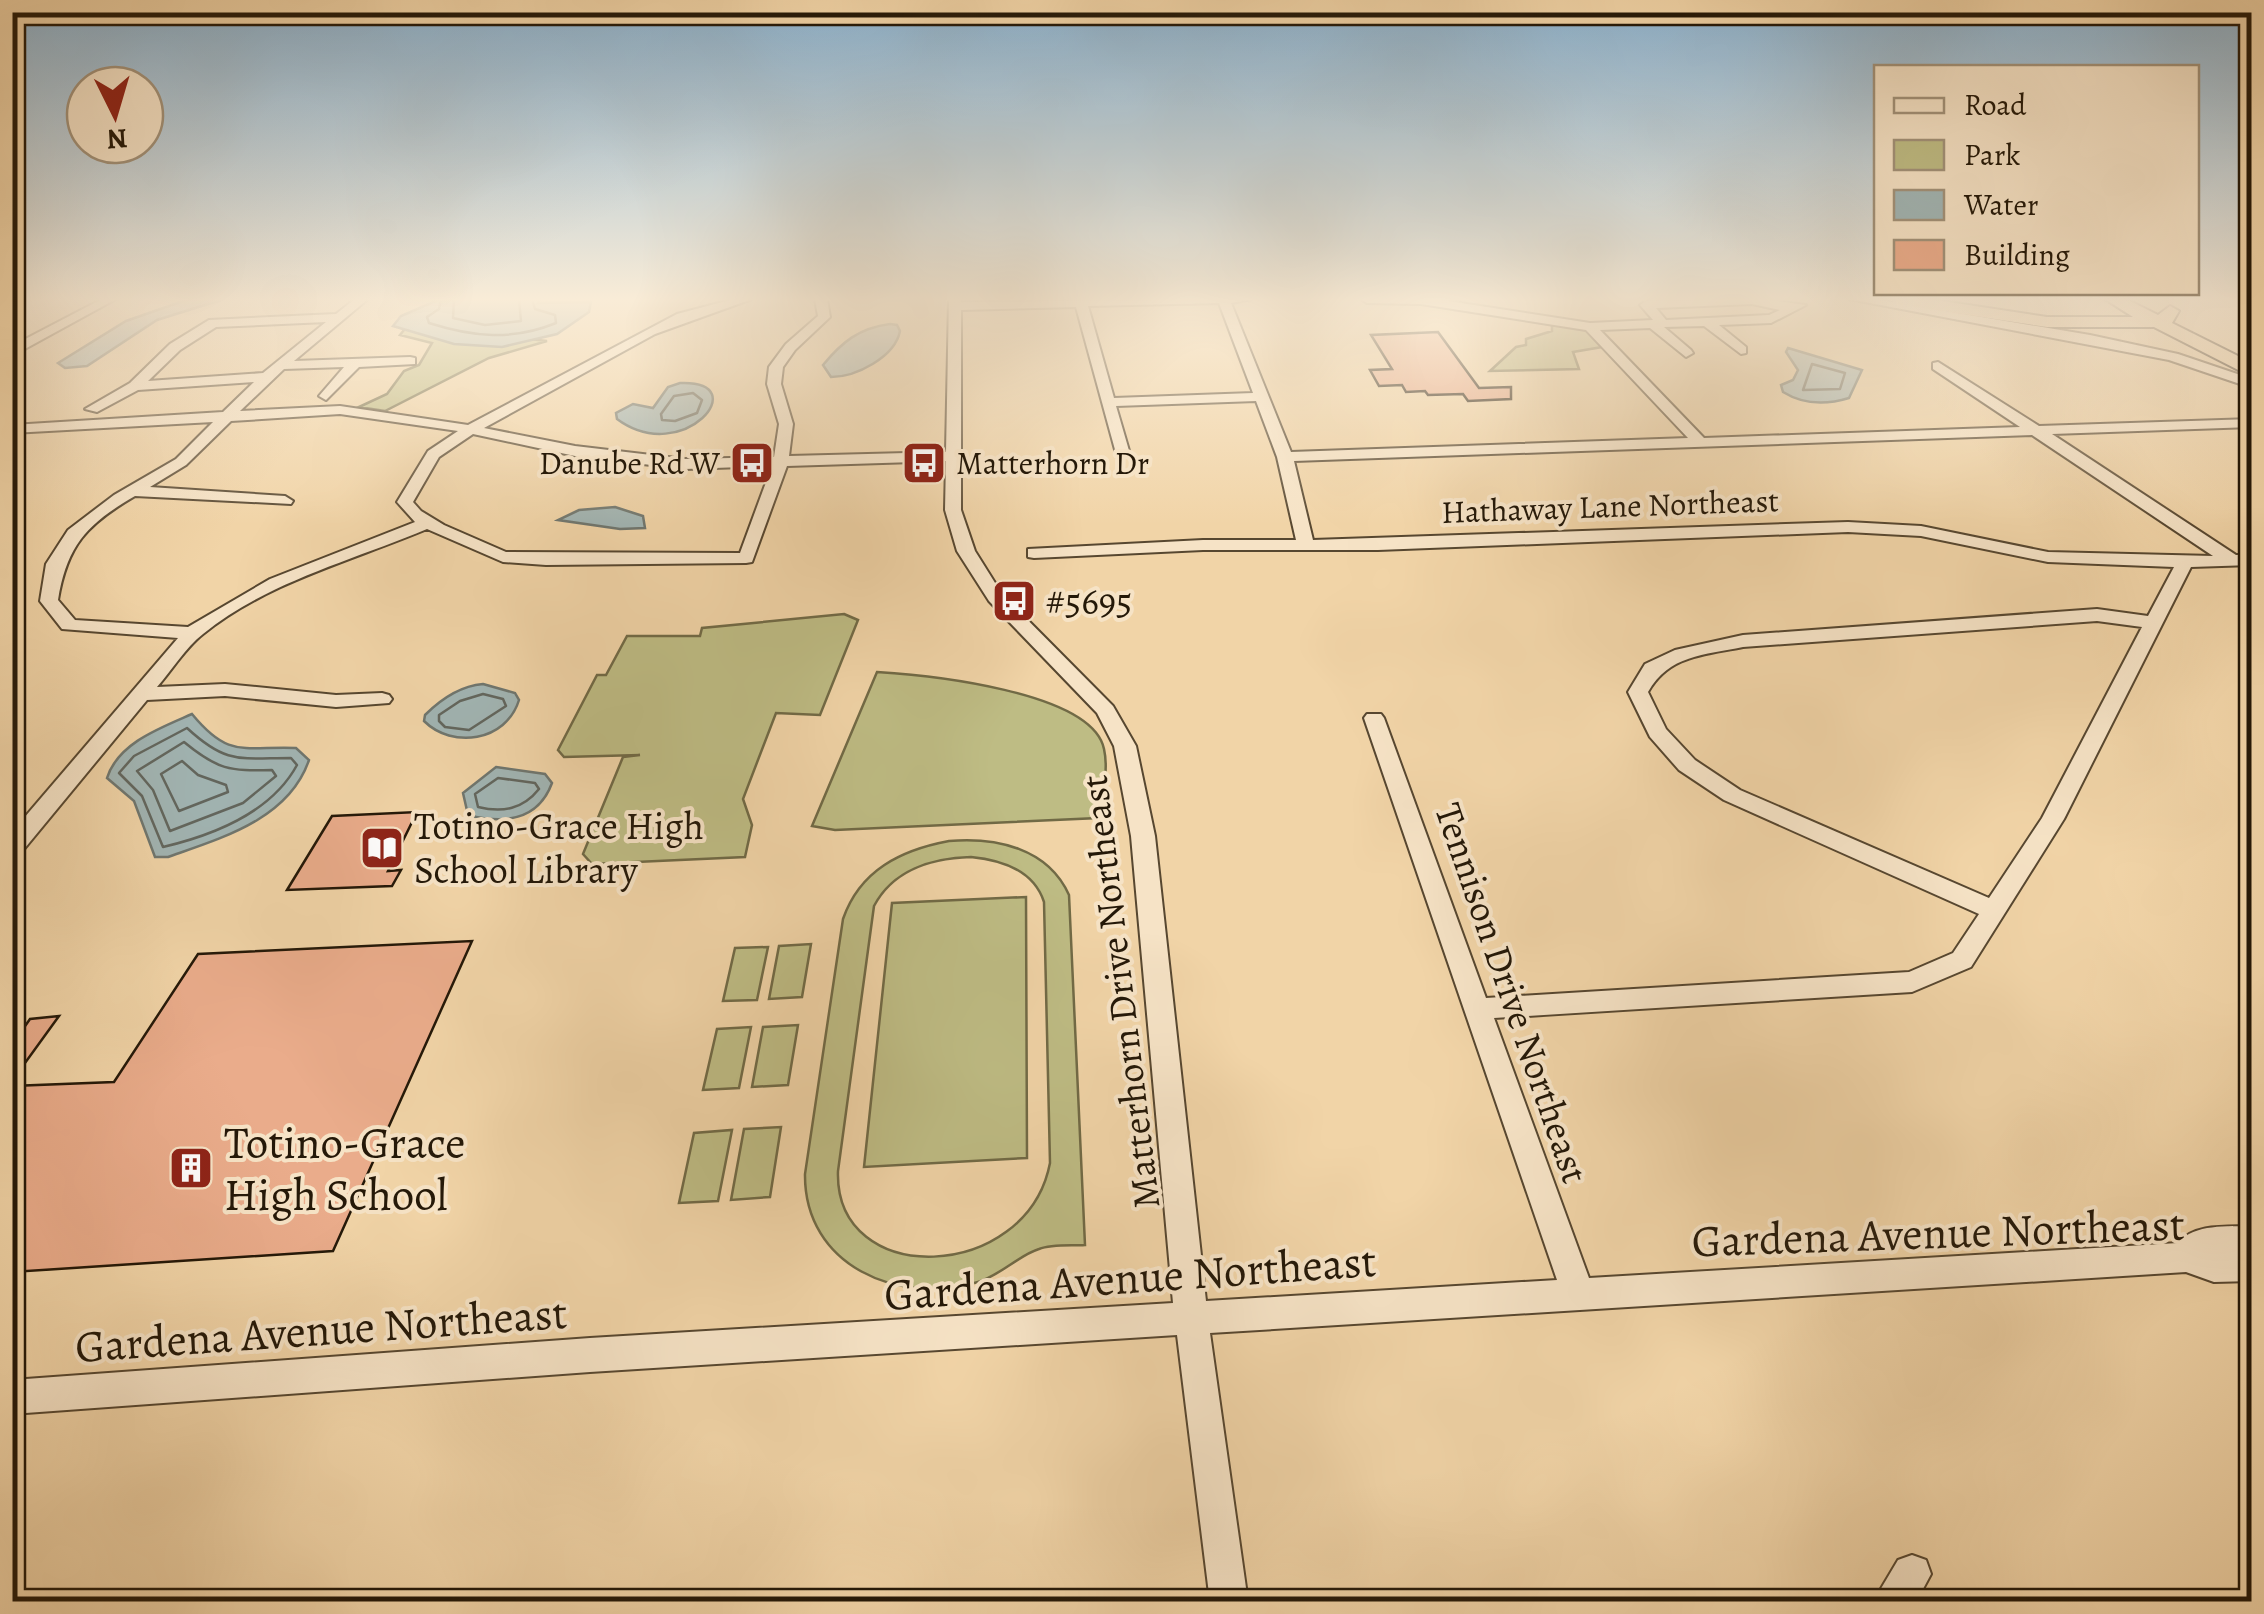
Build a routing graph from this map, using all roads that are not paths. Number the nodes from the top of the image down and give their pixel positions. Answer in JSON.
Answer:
{"nodes":[{"id":1,"x":148,"y":374,"type":"edge"},
{"id":2,"x":271,"y":374,"type":"edge"},
{"id":3,"x":346,"y":374,"type":"edge"},
{"id":4,"x":571,"y":374,"type":"edge"},
{"id":5,"x":774,"y":374,"type":"edge"},
{"id":6,"x":956,"y":374,"type":"edge"},
{"id":7,"x":1101,"y":374,"type":"edge"},
{"id":8,"x":1253,"y":374,"type":"edge"},
{"id":9,"x":1635,"y":374,"type":"edge"},
{"id":10,"x":1950,"y":374,"type":"edge"},
{"id":11,"x":2224,"y":374,"type":"edge"},
{"id":12,"x":268,"y":377,"type":"junction"},
{"id":13,"x":2252,"y":384,"type":"edge"},
{"id":14,"x":136,"y":386,"type":"junction"},
{"id":15,"x":326,"y":396,"type":"dead end"},
{"id":16,"x":1262,"y":397,"type":"junction"},
{"id":17,"x":1109,"y":402,"type":"junction"},
{"id":18,"x":92,"y":409,"type":"dead end"},
{"id":19,"x":230,"y":415,"type":"junction"},
{"id":20,"x":2252,"y":424,"type":"edge"},
{"id":21,"x":473,"y":428,"type":"junction"},
{"id":22,"x":12,"y":429,"type":"edge"},
{"id":23,"x":2036,"y":432,"type":"junction"},
{"id":24,"x":1703,"y":445,"type":"junction"},
{"id":25,"x":1122,"y":454,"type":"dead end"},
{"id":26,"x":953,"y":456,"type":"junction"},
{"id":27,"x":1286,"y":457,"type":"junction"},
{"id":28,"x":778,"y":463,"type":"junction"},
{"id":29,"x":132,"y":491,"type":"junction"},
{"id":30,"x":284,"y":501,"type":"dead end"},
{"id":31,"x":428,"y":523,"type":"junction"},
{"id":32,"x":1306,"y":545,"type":"junction"},
{"id":33,"x":1034,"y":553,"type":"dead end"},
{"id":34,"x":2231,"y":560,"type":"junction"},
{"id":35,"x":2252,"y":560,"type":"edge"},
{"id":36,"x":2185,"y":562,"type":"junction"},
{"id":37,"x":2156,"y":623,"type":"junction"},
{"id":38,"x":192,"y":633,"type":"junction"},
{"id":39,"x":141,"y":694,"type":"junction"},
{"id":40,"x":382,"y":699,"type":"dead end"},
{"id":41,"x":1374,"y":718,"type":"dead end"},
{"id":42,"x":12,"y":848,"type":"edge"},
{"id":43,"x":1994,"y":910,"type":"junction"},
{"id":44,"x":1479,"y":1009,"type":"junction"},
{"id":45,"x":2252,"y":1240,"type":"edge"},
{"id":46,"x":2186,"y":1258,"type":"junction"},
{"id":47,"x":2252,"y":1266,"type":"edge"},
{"id":48,"x":1578,"y":1294,"type":"junction"},
{"id":49,"x":1192,"y":1318,"type":"junction"},
{"id":50,"x":12,"y":1397,"type":"edge"},
{"id":51,"x":1229,"y":1602,"type":"edge"}],
"edges":[{"from":1,"to":14,"type":"street"},
{"from":2,"to":12,"type":"street"},
{"from":3,"to":15,"type":"street"},
{"from":4,"to":21,"type":"street"},
{"from":5,"to":28,"type":"street"},
{"from":6,"to":26,"type":"street","name":"Matterhorn Drive Northeast"},
{"from":7,"to":17,"type":"street"},
{"from":8,"to":16,"type":"street"},
{"from":9,"to":24,"type":"street"},
{"from":10,"to":23,"type":"street"},
{"from":11,"to":13,"type":"street"},
{"from":12,"to":14,"type":"street"},
{"from":12,"to":19,"type":"street"},
{"from":14,"to":18,"type":"street"},
{"from":16,"to":17,"type":"street"},
{"from":16,"to":27,"type":"street"},
{"from":17,"to":25,"type":"street"},
{"from":19,"to":21,"type":"street"},
{"from":19,"to":22,"type":"street"},
{"from":19,"to":29,"type":"street"},
{"from":20,"to":23,"type":"street"},
{"from":21,"to":28,"type":"street"},
{"from":21,"to":31,"type":"street"},
{"from":23,"to":24,"type":"street"},
{"from":23,"to":34,"type":"street"},
{"from":24,"to":27,"type":"street"},
{"from":26,"to":28,"type":"street"},
{"from":26,"to":49,"type":"street","name":"Matterhorn Drive Northeast"},
{"from":27,"to":32,"type":"street"},
{"from":28,"to":31,"type":"street"},
{"from":29,"to":30,"type":"street"},
{"from":29,"to":38,"type":"street"},
{"from":31,"to":38,"type":"street"},
{"from":32,"to":33,"type":"street","name":"Hathaway Lane Northeast"},
{"from":32,"to":36,"type":"street","name":"Hathaway Lane Northeast"},
{"from":34,"to":35,"type":"street","name":"Hathaway Lane Northeast"},
{"from":34,"to":36,"type":"street","name":"Hathaway Lane Northeast"},
{"from":36,"to":37,"type":"street"},
{"from":37,"to":43,"type":"street"},
{"from":37,"to":43,"type":"street"},
{"from":38,"to":39,"type":"street"},
{"from":39,"to":40,"type":"street"},
{"from":39,"to":42,"type":"street"},
{"from":41,"to":44,"type":"street","name":"Tennison Drive Northeast"},
{"from":43,"to":44,"type":"street"},
{"from":44,"to":48,"type":"street","name":"Tennison Drive Northeast"},
{"from":45,"to":46,"type":"street"},
{"from":46,"to":47,"type":"street","name":"Gardena Avenue Northeast"},
{"from":46,"to":48,"type":"street","name":"Gardena Avenue Northeast"},
{"from":48,"to":49,"type":"street","name":"Gardena Avenue Northeast"},
{"from":49,"to":50,"type":"street","name":"Gardena Avenue Northeast"},
{"from":49,"to":51,"type":"street","name":"Matterhorn Drive Northeast"}]}
